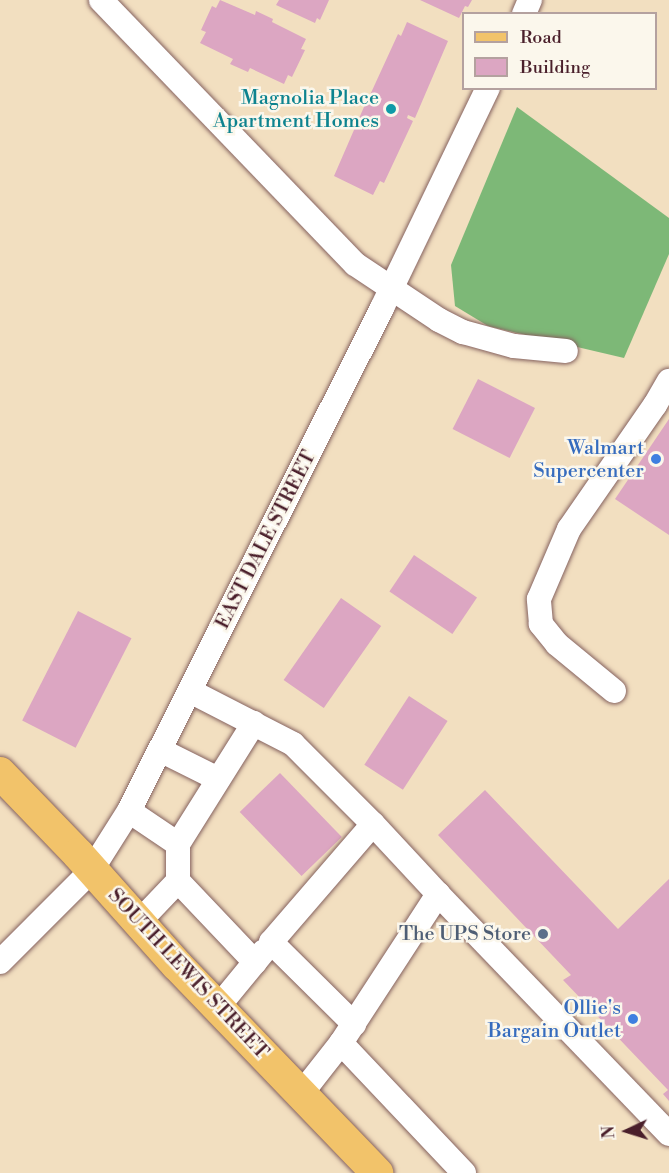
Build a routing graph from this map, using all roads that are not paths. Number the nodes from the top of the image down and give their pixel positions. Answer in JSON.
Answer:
{"nodes":[{"id":1,"x":101,"y":0,"type":"edge"},
{"id":2,"x":487,"y":90,"type":"edge"},
{"id":3,"x":391,"y":288,"type":"junction"},
{"id":4,"x":566,"y":351,"type":"dead end"},
{"id":5,"x":669,"y":381,"type":"edge"},
{"id":6,"x":190,"y":691,"type":"junction"},
{"id":7,"x":614,"y":691,"type":"dead end"},
{"id":8,"x":254,"y":723,"type":"junction"},
{"id":9,"x":160,"y":750,"type":"junction"},
{"id":10,"x":0,"y":773,"type":"edge"},
{"id":11,"x":219,"y":779,"type":"junction"},
{"id":12,"x":129,"y":811,"type":"junction"},
{"id":13,"x":373,"y":824,"type":"junction"},
{"id":14,"x":178,"y":844,"type":"junction"},
{"id":15,"x":91,"y":871,"type":"junction"},
{"id":16,"x":178,"y":881,"type":"junction"},
{"id":17,"x":438,"y":894,"type":"junction"},
{"id":18,"x":138,"y":923,"type":"junction"},
{"id":19,"x":271,"y":942,"type":"junction"},
{"id":20,"x":0,"y":962,"type":"edge"},
{"id":21,"x":255,"y":962,"type":"junction"},
{"id":22,"x":218,"y":1007,"type":"junction"},
{"id":23,"x":347,"y":1034,"type":"junction"},
{"id":24,"x":301,"y":1094,"type":"junction"},
{"id":25,"x":669,"y":1134,"type":"edge"},
{"id":26,"x":377,"y":1173,"type":"edge"},
{"id":27,"x":464,"y":1173,"type":"edge"}],
"edges":[{"from":1,"to":3,"type":"street"},
{"from":2,"to":3,"type":"street","name":"EAST DALE STREET"},
{"from":3,"to":4,"type":"street"},
{"from":3,"to":6,"type":"street","name":"EAST DALE STREET"},
{"from":5,"to":7,"type":"street"},
{"from":6,"to":8,"type":"street"},
{"from":6,"to":9,"type":"street","name":"EAST DALE STREET"},
{"from":8,"to":11,"type":"street"},
{"from":8,"to":13,"type":"street"},
{"from":9,"to":11,"type":"street"},
{"from":9,"to":12,"type":"street","name":"EAST DALE STREET"},
{"from":10,"to":15,"type":"main road","name":"SOUTH LEWIS STREET"},
{"from":11,"to":14,"type":"street"},
{"from":12,"to":14,"type":"street"},
{"from":12,"to":15,"type":"street","name":"EAST DALE STREET"},
{"from":13,"to":17,"type":"street"},
{"from":13,"to":19,"type":"street"},
{"from":14,"to":16,"type":"street"},
{"from":15,"to":18,"type":"main road","name":"SOUTH LEWIS STREET"},
{"from":15,"to":20,"type":"street","name":"EAST DALE STREET"},
{"from":16,"to":18,"type":"street"},
{"from":16,"to":21,"type":"street"},
{"from":17,"to":23,"type":"street"},
{"from":17,"to":25,"type":"street"},
{"from":18,"to":22,"type":"main road","name":"SOUTH LEWIS STREET"},
{"from":19,"to":21,"type":"street"},
{"from":19,"to":23,"type":"street"},
{"from":21,"to":22,"type":"street"},
{"from":22,"to":24,"type":"main road","name":"SOUTH LEWIS STREET"},
{"from":23,"to":24,"type":"street"},
{"from":23,"to":27,"type":"street"},
{"from":24,"to":26,"type":"main road","name":"SOUTH LEWIS STREET"}]}
